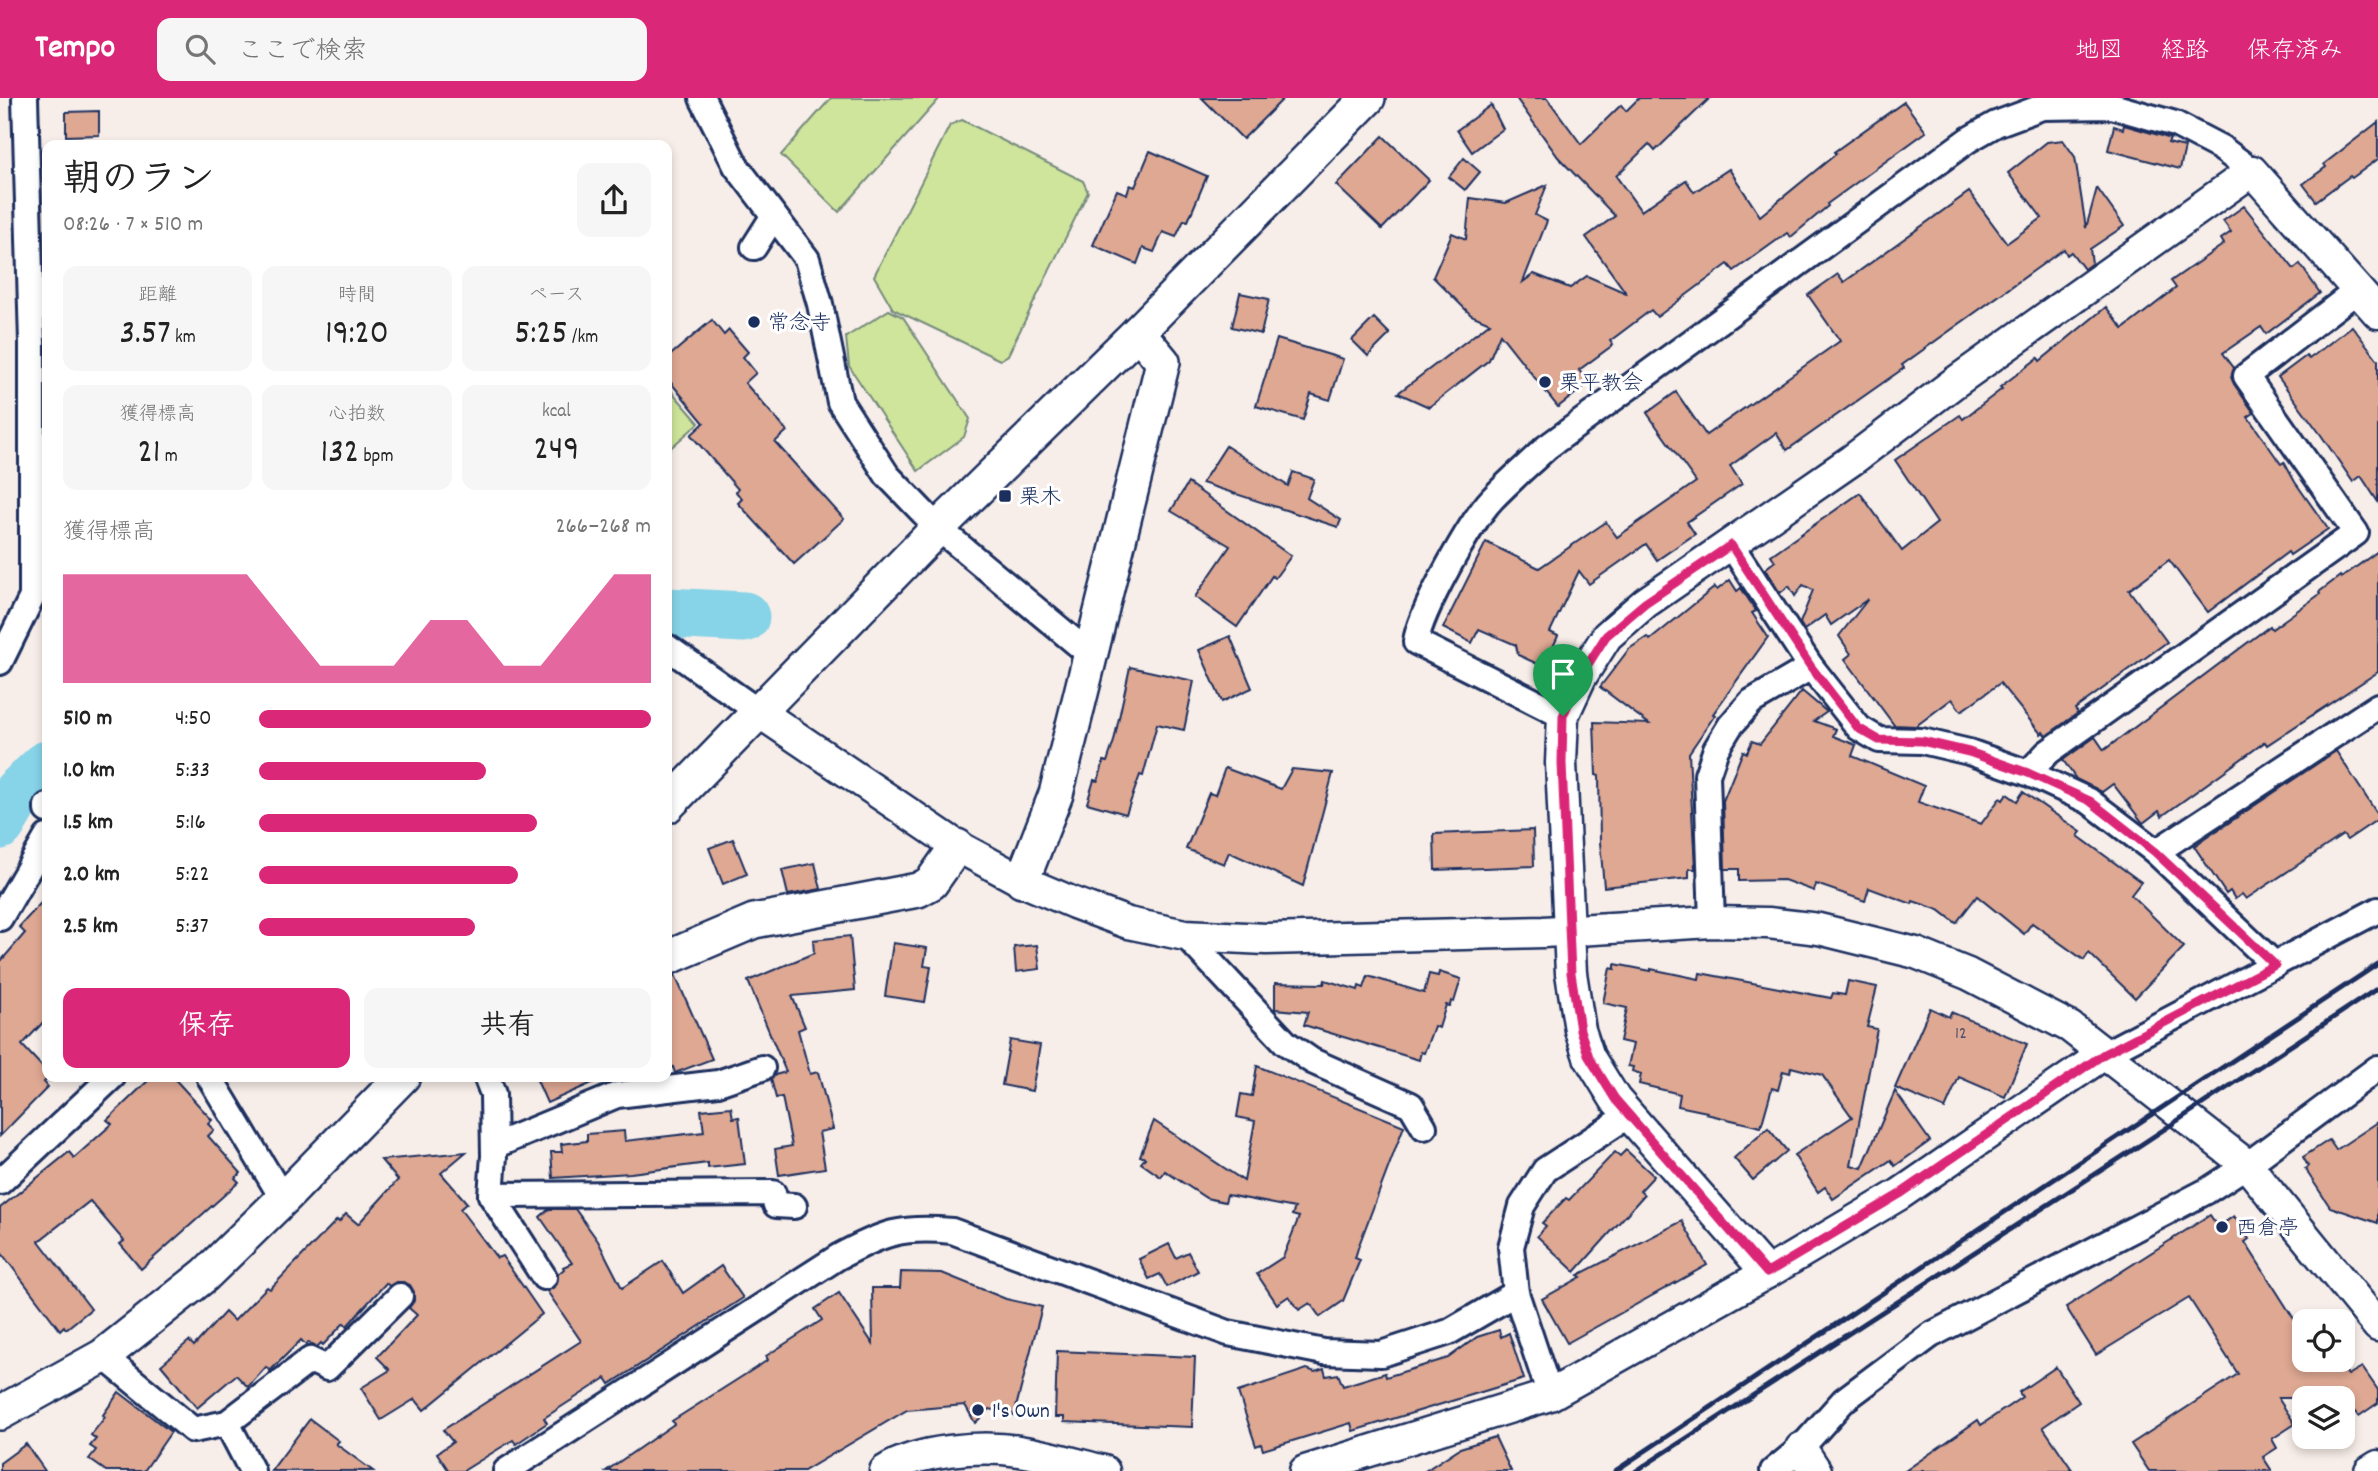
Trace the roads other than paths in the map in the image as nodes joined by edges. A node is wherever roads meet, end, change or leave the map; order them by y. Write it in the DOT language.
graph roads {
  1 [pos="25,98"];
  2 [pos="702,98"];
  3 [pos="1368,98"];
  4 [pos="2252,171"];
  5 [pos="773,217"];
  6 [pos="754,247"];
  7 [pos="2358,289"];
  8 [pos="2378,313"];
  9 [pos="1139,332"];
  10 [pos="937,528"];
  11 [pos="1731,545"];
  12 [pos="672,651"];
  13 [pos="1092,656"];
  14 [pos="0,662"];
  15 [pos="1811,667"];
  16 [pos="2378,706"];
  17 [pos="759,712"];
  18 [pos="1563,716"];
  19 [pos="2028,773"];
  20 [pos="672,801"];
  21 [pos="42,846"];
  22 [pos="957,846"];
  23 [pos="2155,852"];
  24 [pos="1023,881"];
  25 [pos="2378,910"];
  26 [pos="0,918"];
  27 [pos="1712,922"];
  28 [pos="1569,929"];
  29 [pos="1185,935"];
  30 [pos="672,956"];
  31 [pos="2275,965"];
  32 [pos="2104,1054"];
  33 [pos="762,1068"];
  34 [pos="2378,1068"];
  35 [pos="107,1082"];
  36 [pos="213,1082"];
  37 [pos="397,1082"];
  38 [pos="488,1082"];
  39 [pos="1629,1115"];
  40 [pos="1424,1127"];
  41 [pos="494,1146"];
  42 [pos="2247,1165"];
  43 [pos="0,1182"];
  44 [pos="491,1195"];
  45 [pos="283,1199"];
  46 [pos="794,1206"];
  47 [pos="1767,1273"];
  48 [pos="544,1277"];
  49 [pos="1516,1293"];
  50 [pos="400,1296"];
  51 [pos="2378,1326"];
  52 [pos="103,1356"];
  53 [pos="1550,1395"];
  54 [pos="0,1413"];
  55 [pos="227,1423"];
  56 [pos="1808,1459"];
  57 [pos="952,1461"];
  58 [pos="2378,1466"];
  59 [pos="252,1471"];
  60 [pos="506,1471"];
  61 [pos="885,1471"];
  62 [pos="1104,1471"];
  63 [pos="1306,1471"];
  64 [pos="1773,1471"];
  65 [pos="2370,1471"];
  1 -- 14 [label="street"];
  2 -- 5 [label="street"];
  3 -- 9 [label="main road"];
  4 -- 7 [label="street"];
  4 -- 11 [label="street"];
  4 -- 18 [label="street"];
  5 -- 6 [label="street"];
  5 -- 10 [label="street"];
  7 -- 8 [label="street"];
  7 -- 19 [label="street"];
  9 -- 10 [label="main road"];
  9 -- 13 [label="main road"];
  10 -- 13 [label="street"];
  10 -- 17 [label="main road"];
  11 -- 15 [label="street"];
  11 -- 18 [label="street"];
  12 -- 17 [label="street"];
  13 -- 24 [label="main road"];
  15 -- 19 [label="street"];
  15 -- 27 [label="street"];
  16 -- 23 [label="street"];
  17 -- 20 [label="main road"];
  17 -- 22 [label="street"];
  18 -- 28 [label="street"];
  19 -- 23 [label="street"];
  21 -- 26 [label="street"];
  22 -- 24 [label="street"];
  22 -- 30 [label="main road"];
  23 -- 31 [label="street"];
  24 -- 29 [label="street"];
  25 -- 31 [label="street"];
  27 -- 28 [label="street"];
  27 -- 32 [label="street"];
  28 -- 29 [label="street"];
  28 -- 39 [label="street"];
  29 -- 40 [label="street"];
  31 -- 32 [label="street"];
  32 -- 42 [label="street"];
  32 -- 47 [label="street"];
  33 -- 41 [label="street"];
  34 -- 42 [label="street"];
  35 -- 43 [label="street"];
  36 -- 45 [label="street"];
  37 -- 45 [label="main road"];
  38 -- 41 [label="street"];
  39 -- 47 [label="street"];
  39 -- 49 [label="street"];
  41 -- 44 [label="street"];
  42 -- 51 [label="street"];
  42 -- 56 [label="street"];
  44 -- 46 [label="street"];
  44 -- 48 [label="street"];
  45 -- 52 [label="main road"];
  47 -- 53 [label="street"];
  49 -- 53 [label="street"];
  49 -- 60 [label="street"];
  50 -- 55 [label="street"];
  52 -- 54 [label="main road"];
  52 -- 55 [label="street"];
  53 -- 63 [label="street"];
  55 -- 59 [label="street"];
  56 -- 64 [label="street"];
  57 -- 61 [label="street"];
  57 -- 62 [label="street"];
  58 -- 65 [label="street"];
}
